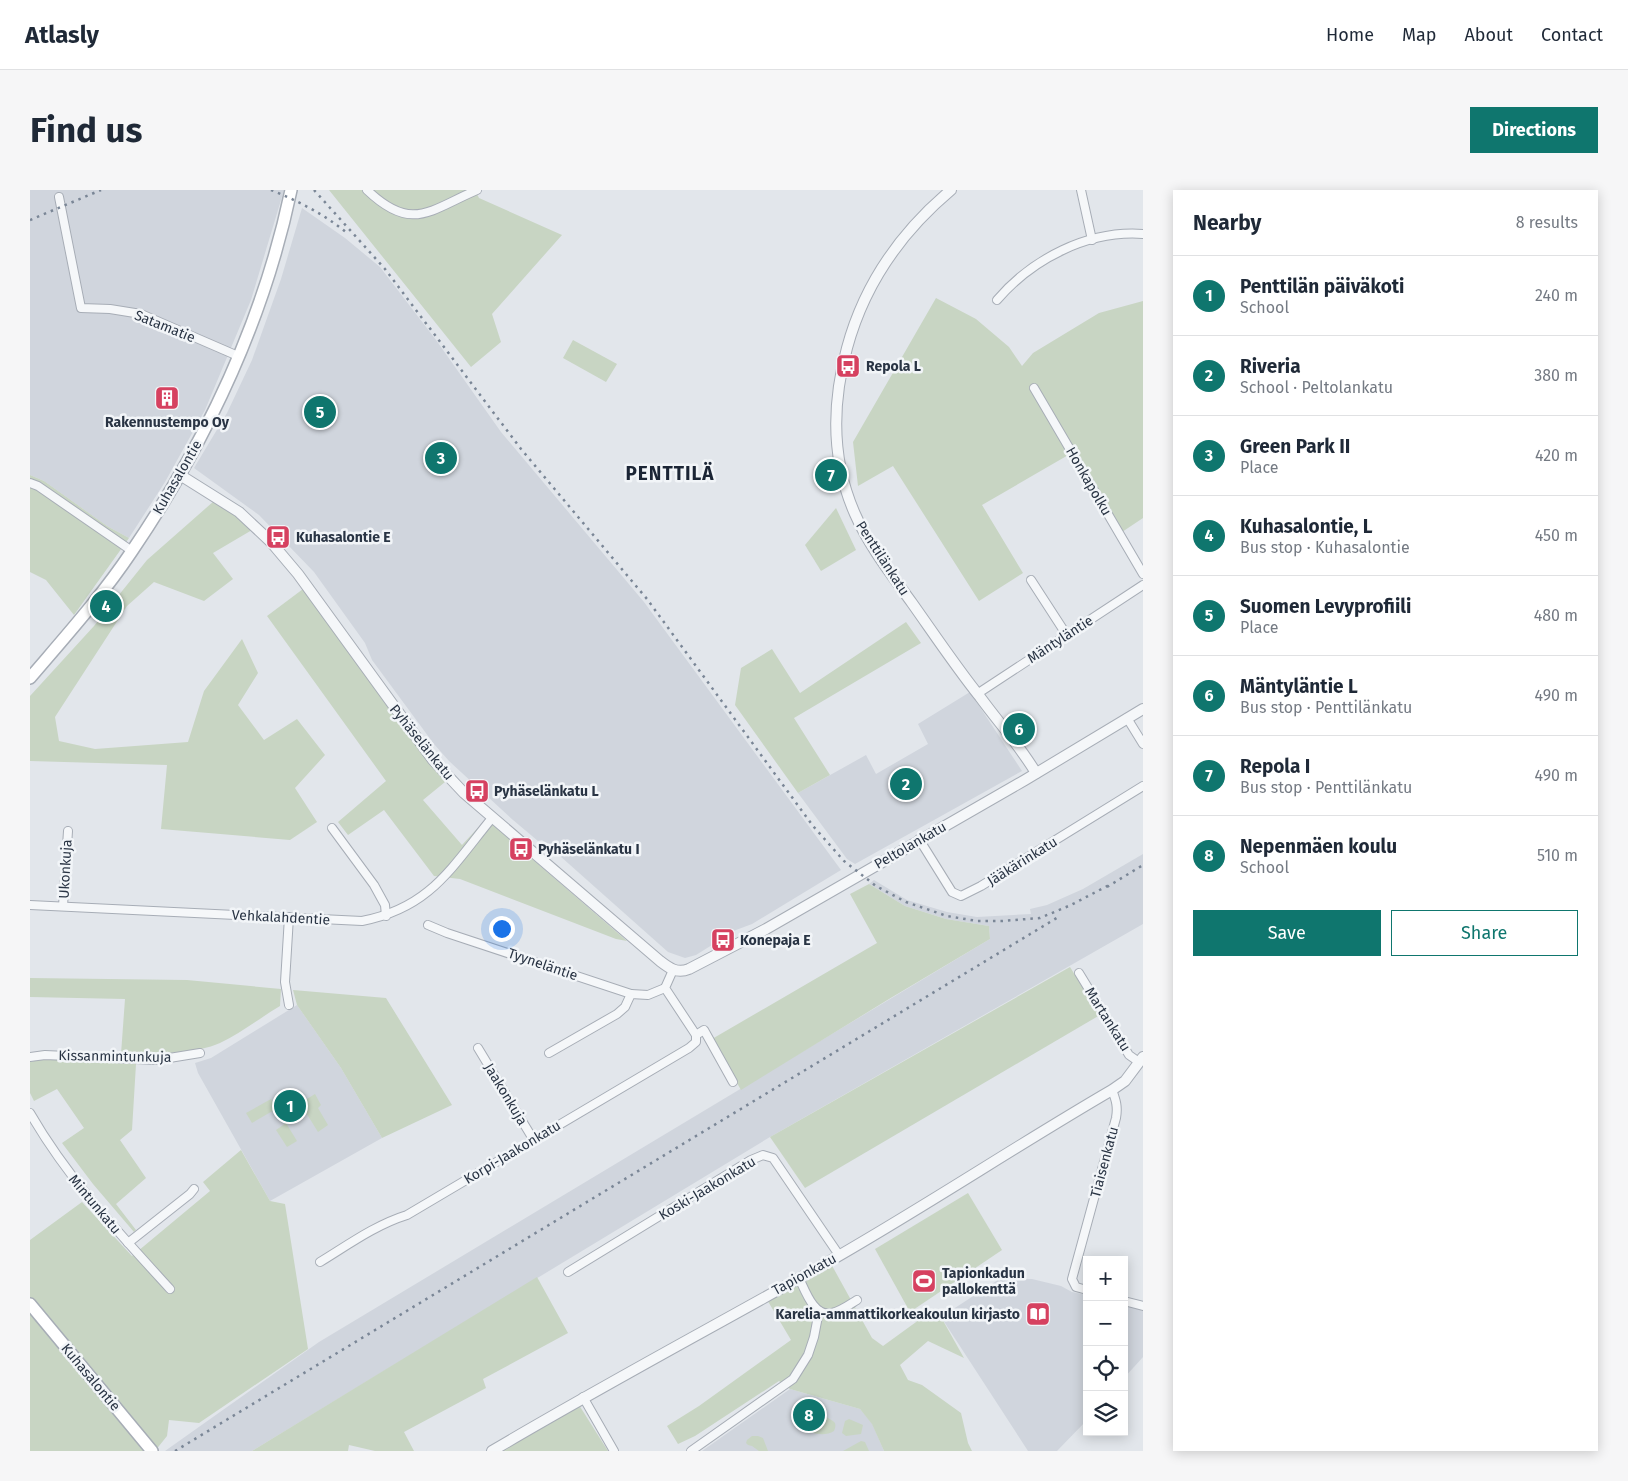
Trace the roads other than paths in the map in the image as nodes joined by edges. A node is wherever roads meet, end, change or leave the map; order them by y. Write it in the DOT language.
graph roads {
  1 [pos="291,190"];
  2 [pos="367,190"];
  3 [pos="477,190"];
  4 [pos="951,190"];
  5 [pos="1081,190"];
  6 [pos="59,198"];
  7 [pos="1143,234"];
  8 [pos="1092,240"];
  9 [pos="997,300"];
  10 [pos="238,356"];
  11 [pos="1034,388"];
  12 [pos="180,475"];
  13 [pos="30,483"];
  14 [pos="132,551"];
  15 [pos="1143,574"];
  16 [pos="1031,580"];
  17 [pos="1142,588"];
  18 [pos="1066,634"];
  19 [pos="30,678"];
  20 [pos="977,694"];
  21 [pos="1143,709"];
  22 [pos="1127,718"];
  23 [pos="1143,744"];
  24 [pos="1036,773"];
  25 [pos="1143,786"];
  26 [pos="492,818"];
  27 [pos="332,828"];
  28 [pos="68,831"];
  29 [pos="919,839"];
  30 [pos="30,904"];
  31 [pos="63,906"];
  32 [pos="386,916"];
  33 [pos="289,917"];
  34 [pos="428,925"];
  35 [pos="673,970"];
  36 [pos="1079,973"];
  37 [pos="665,988"];
  38 [pos="631,994"];
  39 [pos="289,1005"];
  40 [pos="696,1035"];
  41 [pos="478,1048"];
  42 [pos="200,1053"];
  43 [pos="549,1054"];
  44 [pos="30,1057"];
  45 [pos="1141,1059"];
  46 [pos="733,1082"];
  47 [pos="1112,1090"];
  48 [pos="30,1113"];
  49 [pos="533,1139"];
  50 [pos="194,1188"];
  51 [pos="128,1243"];
  52 [pos="839,1255"];
  53 [pos="320,1262"];
  54 [pos="568,1272"];
  55 [pos="799,1278"];
  56 [pos="170,1289"];
  57 [pos="1083,1289"];
  58 [pos="857,1300"];
  59 [pos="1128,1302"];
  60 [pos="30,1304"];
  61 [pos="1143,1306"];
  62 [pos="819,1311"];
  63 [pos="583,1397"];
  64 [pos="152,1451"];
  65 [pos="492,1451"];
  66 [pos="614,1451"];
  67 [pos="691,1451"];
  1 -- 10 [label="main road, Kuhasalontie"];
  2 -- 3 [label="street"];
  4 -- 20 [label="street, Penttilänkatu"];
  5 -- 8 [label="street"];
  6 -- 10 [label="street, Satamatie"];
  7 -- 8 [label="street"];
  8 -- 9 [label="street"];
  10 -- 12 [label="main road, Kuhasalontie"];
  11 -- 15 [label="street, Honkapolku"];
  12 -- 14 [label="main road, Kuhasalontie"];
  12 -- 26 [label="street, Pyhäselänkatu"];
  13 -- 14 [label="street"];
  14 -- 19 [label="main road, Kuhasalontie"];
  16 -- 18 [label="street"];
  17 -- 18 [label="street, Mäntyläntie"];
  18 -- 20 [label="street, Mäntyläntie"];
  20 -- 24 [label="street, Penttilänkatu"];
  21 -- 22 [label="street, Peltolankatu"];
  22 -- 23 [label="street"];
  22 -- 24 [label="street, Peltolankatu"];
  24 -- 29 [label="street, Peltolankatu"];
  25 -- 29 [label="street, Jääkärinkatu"];
  26 -- 32 [label="street, Vehkalahdentie"];
  26 -- 35 [label="street, Pyhäselänkatu"];
  27 -- 32 [label="street"];
  28 -- 31 [label="street, Ukonkuja"];
  29 -- 35 [label="street, Peltolankatu"];
  30 -- 31 [label="street, Vehkalahdentie"];
  31 -- 33 [label="street, Vehkalahdentie"];
  32 -- 33 [label="street, Vehkalahdentie"];
  33 -- 39 [label="street"];
  34 -- 38 [label="street, Tyyneläntie"];
  35 -- 37 [label="street"];
  36 -- 45 [label="street, Martankatu"];
  37 -- 38 [label="street"];
  37 -- 40 [label="street"];
  38 -- 43 [label="street"];
  40 -- 46 [label="street"];
  40 -- 49 [label="street, Korpi-Jaakonkatu"];
  41 -- 49 [label="street, Jaakonkuja"];
  42 -- 44 [label="street, Kissanmintunkuja"];
  45 -- 47 [label="street"];
  47 -- 52 [label="street, Tapionkatu"];
  47 -- 57 [label="street, Tiaisenkatu"];
  48 -- 51 [label="street, Mintunkatu"];
  49 -- 53 [label="street, Korpi-Jaakonkatu"];
  50 -- 51 [label="street"];
  51 -- 56 [label="street, Mintunkatu"];
  52 -- 54 [label="street, Koski-Jaakonkatu"];
  52 -- 55 [label="street, Tapionkatu"];
  55 -- 62 [label="street"];
  55 -- 63 [label="street, Tapionkatu"];
  58 -- 62 [label="street"];
  59 -- 61 [label="street"];
  60 -- 64 [label="main road, Kuhasalontie"];
  62 -- 67 [label="street"];
  63 -- 65 [label="street, Tapionkatu"];
  63 -- 66 [label="street"];
}
